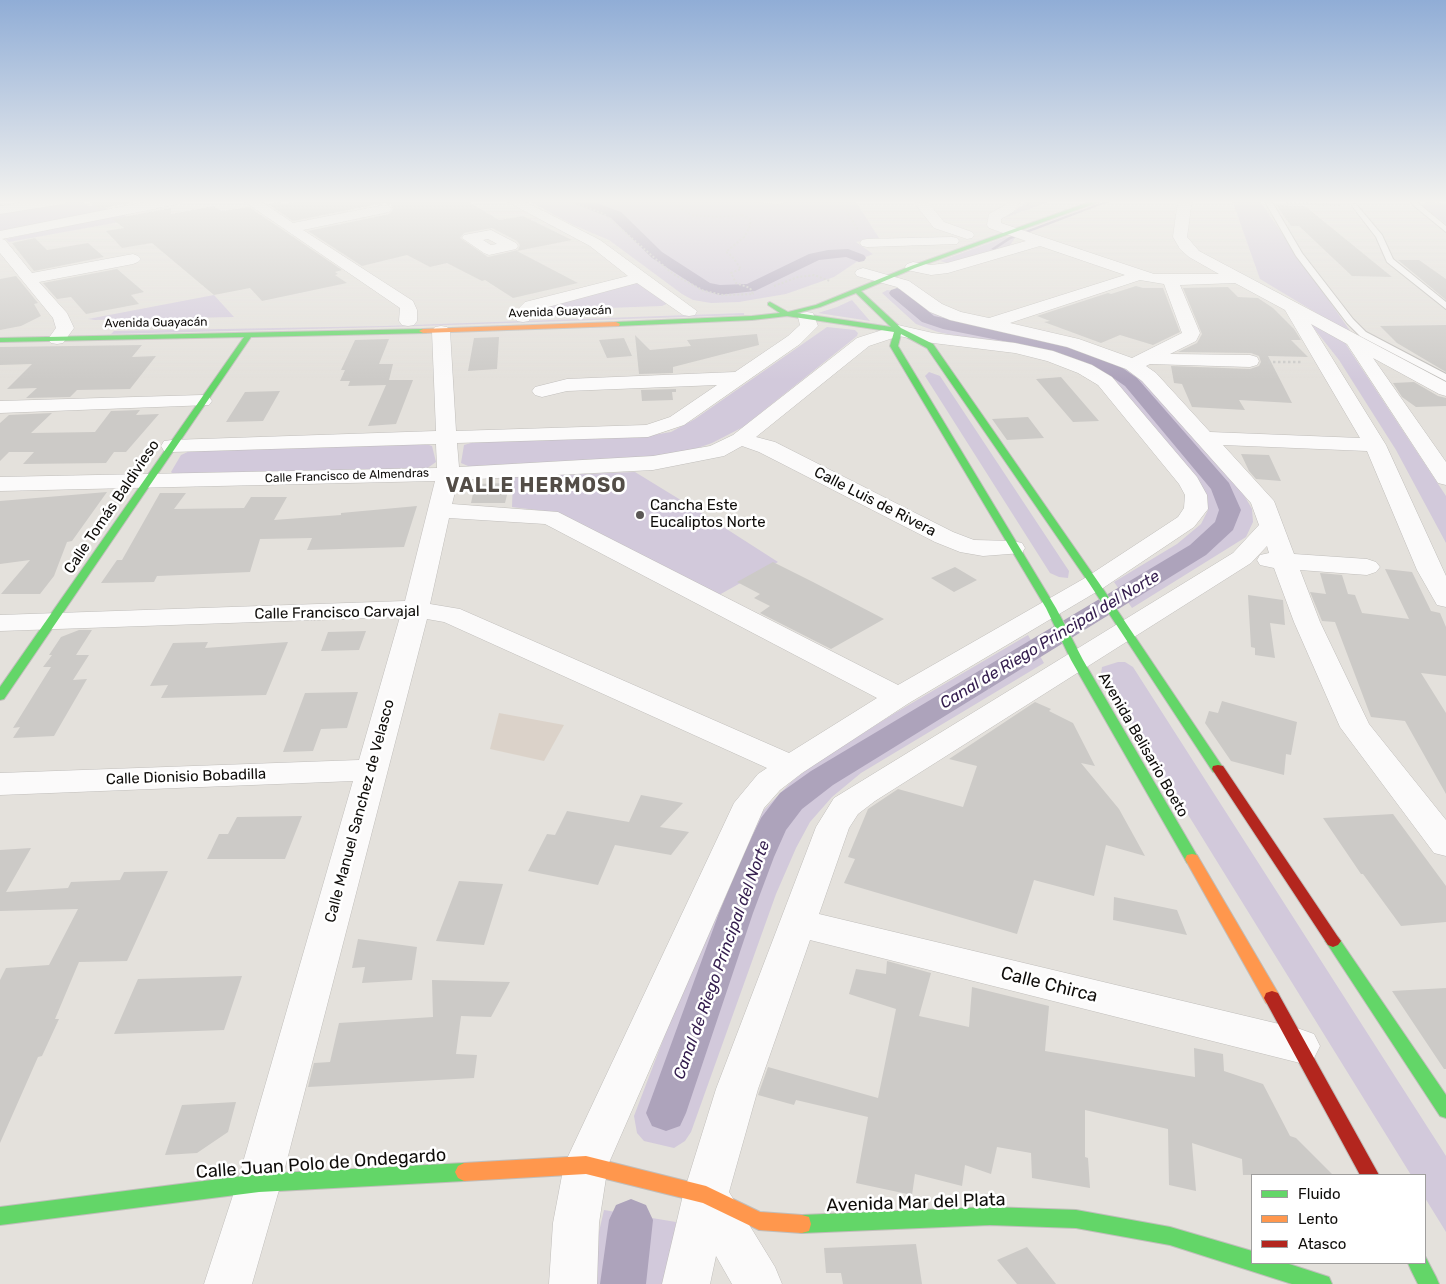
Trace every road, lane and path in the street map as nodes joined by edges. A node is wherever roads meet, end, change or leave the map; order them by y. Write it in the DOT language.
graph roads {
  1 [pos="13,260"];
  2 [pos="128,260"];
  3 [pos="339,260"];
  4 [pos="617,260"];
  5 [pos="657,260"];
  6 [pos="735,260"];
  7 [pos="874,260"];
  8 [pos="914,260"];
  9 [pos="917,260"];
  10 [pos="976,260"];
  11 [pos="1097,260"];
  12 [pos="1205,260"];
  13 [pos="1304,260"];
  14 [pos="1390,260"];
  15 [pos="910,262"];
  16 [pos="878,269"];
  17 [pos="1141,275"];
  18 [pos="640,278"];
  19 [pos="1239,278"];
  20 [pos="28,279"];
  21 [pos="1170,280"];
  22 [pos="837,283"];
  23 [pos="771,288"];
  24 [pos="857,290"];
  25 [pos="762,291"];
  26 [pos="753,294"];
  27 [pos="792,300"];
  28 [pos="770,304"];
  29 [pos="1446,306"];
  30 [pos="1293,308"];
  31 [pos="689,311"];
  32 [pos="787,314"];
  33 [pos="523,317"];
  34 [pos="807,317"];
  35 [pos="408,321"];
  36 [pos="988,325"];
  37 [pos="0,329"];
  38 [pos="898,330"];
  39 [pos="441,331"];
  40 [pos="61,333"];
  41 [pos="248,336"];
  42 [pos="0,340"];
  43 [pos="1352,340"];
  44 [pos="1250,361"];
  45 [pos="1139,362"];
  46 [pos="1326,363"];
  47 [pos="739,378"];
  48 [pos="1446,378"];
  49 [pos="1446,390"];
  50 [pos="542,392"];
  51 [pos="202,401"];
  52 [pos="0,407"];
  53 [pos="446,438"];
  54 [pos="1206,438"];
  55 [pos="740,440"];
  56 [pos="1375,445"];
  57 [pos="172,446"];
  58 [pos="448,474"];
  59 [pos="1446,478"];
  60 [pos="147,482"];
  61 [pos="0,484"];
  62 [pos="440,510"];
  63 [pos="1271,527"];
  64 [pos="1013,548"];
  65 [pos="1242,558"];
  66 [pos="1284,562"];
  67 [pos="1367,567"];
  68 [pos="1098,588"];
  69 [pos="1446,599"];
  70 [pos="416,609"];
  71 [pos="1054,614"];
  72 [pos="52,621"];
  73 [pos="0,623"];
  74 [pos="1122,624"];
  75 [pos="1074,655"];
  76 [pos="970,677"];
  77 [pos="990,689"];
  78 [pos="0,696"];
  79 [pos="899,697"];
  80 [pos="791,766"];
  81 [pos="372,770"];
  82 [pos="0,784"];
  83 [pos="1446,844"];
  84 [pos="798,923"];
  85 [pos="1300,1046"];
  86 [pos="1446,1110"];
  87 [pos="586,1164"];
  88 [pos="1369,1174"];
  89 [pos="258,1183"];
  90 [pos="706,1195"];
  91 [pos="0,1216"];
  92 [pos="1251,1261"];
  93 [pos="1260,1264"];
  94 [pos="1419,1264"];
  95 [pos="228,1284"];
  96 [pos="573,1284"];
  97 [pos="686,1284"];
  98 [pos="758,1284"];
  99 [pos="1322,1284"];
  100 [pos="1429,1284"];
  1 -- 20 [label="street"];
  2 -- 20 [label="street"];
  3 -- 35 [label="street"];
  4 -- 18 [label="street"];
  5 -- 26 [label="path"];
  6 -- 26 [label="path"];
  7 -- 16 [label="street"];
  8 -- 15 [label="street, Avenida Guayacán"];
  9 -- 15 [label="street, Avenida Guayacán"];
  10 -- 15 [label="street"];
  11 -- 17 [label="street"];
  12 -- 19 [label="street"];
  13 -- 48 [label="lane"];
  14 -- 29 [label="lane"];
  15 -- 16 [label="street, Avenida Guayacán"];
  16 -- 22 [label="street, Avenida Guayacán"];
  16 -- 24 [label="street, Avenida Guayacán"];
  16 -- 36 [label="street"];
  17 -- 21 [label="street"];
  17 -- 36 [label="street"];
  18 -- 31 [label="street"];
  18 -- 33 [label="street"];
  19 -- 21 [label="street"];
  19 -- 30 [label="street"];
  20 -- 40 [label="street"];
  21 -- 45 [label="street"];
  22 -- 23 [label="path"];
  24 -- 32 [label="street, Avenida Guayacán"];
  24 -- 38 [label="street"];
  25 -- 26 [label="path"];
  27 -- 28 [label="street, Avenida Guayacán"];
  28 -- 31 [label="street, Avenida Guayacán"];
  28 -- 32 [label="street"];
  30 -- 43 [label="street"];
  30 -- 46 [label="street"];
  31 -- 33 [label="street, Avenida Guayacán"];
  32 -- 34 [label="street"];
  32 -- 39 [label="street, Avenida Guayacán"];
  33 -- 35 [label="street, Avenida Guayacán"];
  34 -- 38 [label="street"];
  34 -- 47 [label="street"];
  35 -- 40 [label="street, Avenida Guayacán"];
  36 -- 45 [label="street"];
  37 -- 40 [label="street, Avenida Guayacán"];
  38 -- 55 [label="street, Calle Francisco de Almendras"];
  38 -- 64 [label="street, Avenida Belisario Boeto"];
  38 -- 68 [label="street"];
  38 -- 68 [label="street"];
  39 -- 41 [label="street, Avenida Guayacán"];
  39 -- 53 [label="street, Calle Manuel Sanchez de Velasco"];
  40 -- 41 [label="street, Avenida Guayacán"];
  40 -- 42 [label="street, Avenida Guayacán"];
  41 -- 51 [label="street, Calle Tomás Baldivieso"];
  43 -- 49 [label="street"];
  43 -- 59 [label="street"];
  44 -- 45 [label="street"];
  44 -- 46 [label="path"];
  45 -- 54 [label="street"];
  46 -- 56 [label="street"];
  47 -- 50 [label="street"];
  47 -- 53 [label="street"];
  51 -- 52 [label="street"];
  51 -- 57 [label="street, Calle Tomás Baldivieso"];
  53 -- 57 [label="street"];
  53 -- 58 [label="street, Calle Manuel Sanchez de Velasco"];
  54 -- 56 [label="street"];
  54 -- 63 [label="street"];
  55 -- 58 [label="street, Calle Francisco de Almendras"];
  55 -- 64 [label="street, Calle Luis de Rivera"];
  56 -- 69 [label="street"];
  57 -- 60 [label="street, Calle Tomás Baldivieso"];
  58 -- 60 [label="street, Calle Francisco de Almendras"];
  58 -- 62 [label="street, Calle Manuel Sanchez de Velasco"];
  60 -- 61 [label="street, Calle Francisco de Almendras"];
  60 -- 72 [label="street, Calle Tomás Baldivieso"];
  62 -- 70 [label="street, Calle Manuel Sanchez de Velasco"];
  62 -- 79 [label="street"];
  63 -- 65 [label="street"];
  63 -- 66 [label="street"];
  64 -- 71 [label="street, Avenida Belisario Boeto"];
  65 -- 66 [label="street"];
  65 -- 74 [label="street"];
  66 -- 67 [label="street"];
  66 -- 83 [label="street"];
  68 -- 71 [label="street"];
  68 -- 74 [label="street"];
  70 -- 72 [label="street, Calle Francisco Carvajal"];
  70 -- 80 [label="street, Calle Francisco Carvajal"];
  70 -- 81 [label="street, Calle Manuel Sanchez de Velasco"];
  71 -- 75 [label="street, Avenida Belisario Boeto"];
  71 -- 79 [label="street"];
  72 -- 73 [label="street, Calle Francisco Carvajal"];
  72 -- 78 [label="street, Calle Tomás Baldivieso"];
  74 -- 75 [label="street"];
  74 -- 86 [label="street"];
  75 -- 84 [label="street"];
  75 -- 85 [label="street, Avenida Belisario Boeto"];
  76 -- 77 [label="path"];
  79 -- 80 [label="street"];
  80 -- 87 [label="street"];
  81 -- 82 [label="street, Calle Dionisio Bobadilla"];
  81 -- 89 [label="street, Calle Manuel Sanchez de Velasco"];
  84 -- 85 [label="street, Calle Chirca"];
  84 -- 90 [label="street"];
  85 -- 88 [label="street, Avenida Belisario Boeto"];
  87 -- 89 [label="street, Calle Juan Polo de Ondegardo"];
  87 -- 90 [label="street, Avenida Mar del Plata"];
  87 -- 96 [label="street"];
  89 -- 91 [label="street, Calle Juan Polo de Ondegardo"];
  89 -- 95 [label="street, Calle Manuel Sanchez de Velasco"];
  90 -- 92 [label="street, Avenida Mar del Plata"];
  90 -- 97 [label="street"];
  90 -- 98 [label="street"];
  93 -- 99 [label="street"];
  94 -- 100 [label="street"];
}
